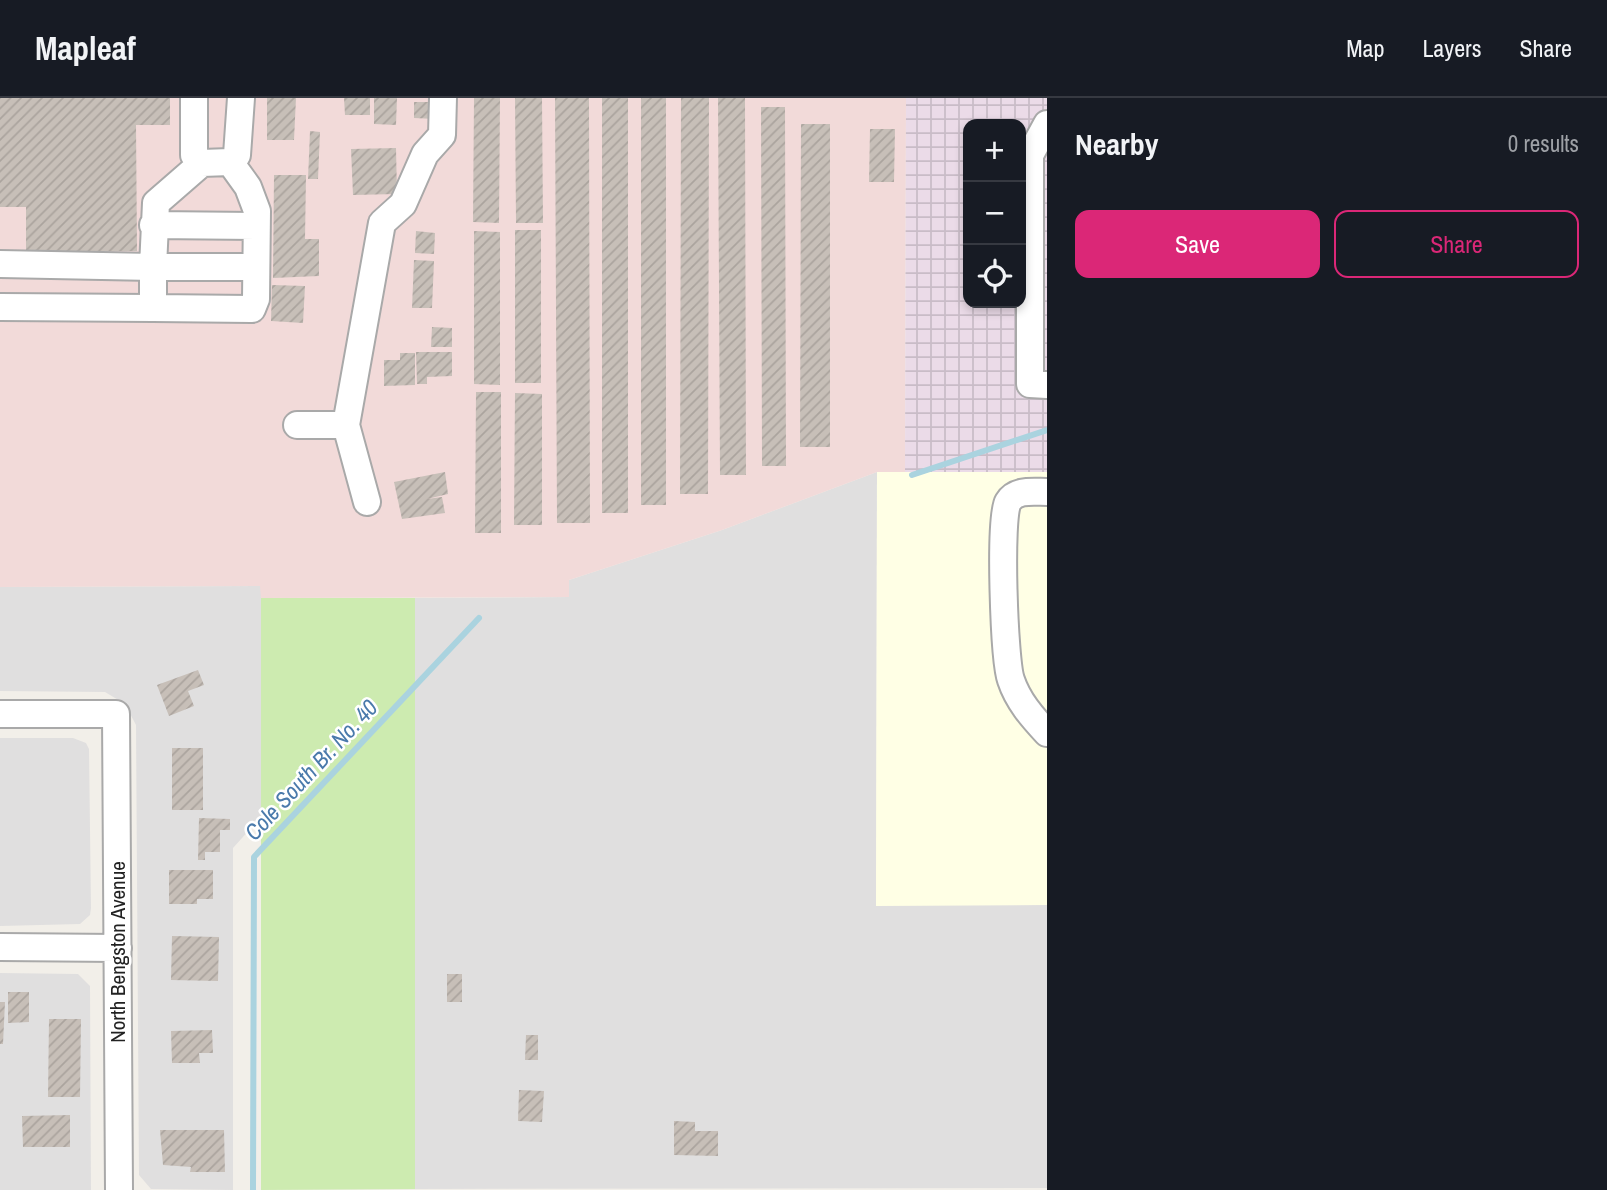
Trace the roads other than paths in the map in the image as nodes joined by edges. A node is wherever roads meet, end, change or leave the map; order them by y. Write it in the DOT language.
graph roads {
  1 [pos="194,98"];
  2 [pos="242,98"];
  3 [pos="443,98"];
  4 [pos="1047,124"];
  5 [pos="230,162"];
  6 [pos="202,163"];
  7 [pos="153,225"];
  8 [pos="256,226"];
  9 [pos="0,264"];
  10 [pos="153,267"];
  11 [pos="256,267"];
  12 [pos="1038,302"];
  13 [pos="0,307"];
  14 [pos="153,308"];
  15 [pos="1047,385"];
  16 [pos="297,425"];
  17 [pos="346,425"];
  18 [pos="1047,492"];
  19 [pos="367,502"];
  20 [pos="0,714"];
  21 [pos="1047,733"];
  22 [pos="0,947"];
  23 [pos="118,948"];
  24 [pos="119,1190"];
  1 -- 6 [label="street"];
  2 -- 5 [label="street"];
  3 -- 17 [label="street"];
  4 -- 12 [label="street"];
  5 -- 6 [label="street"];
  5 -- 8 [label="street"];
  6 -- 7 [label="street"];
  7 -- 8 [label="street"];
  7 -- 10 [label="street"];
  8 -- 11 [label="street"];
  9 -- 10 [label="street"];
  10 -- 11 [label="street"];
  10 -- 14 [label="street"];
  11 -- 14 [label="street"];
  12 -- 15 [label="street"];
  13 -- 14 [label="street"];
  16 -- 17 [label="street"];
  17 -- 19 [label="street"];
  18 -- 21 [label="street"];
  20 -- 23 [label="street, North Bengston Avenue"];
  22 -- 23 [label="street"];
  23 -- 24 [label="street, North Bengston Avenue"];
}
